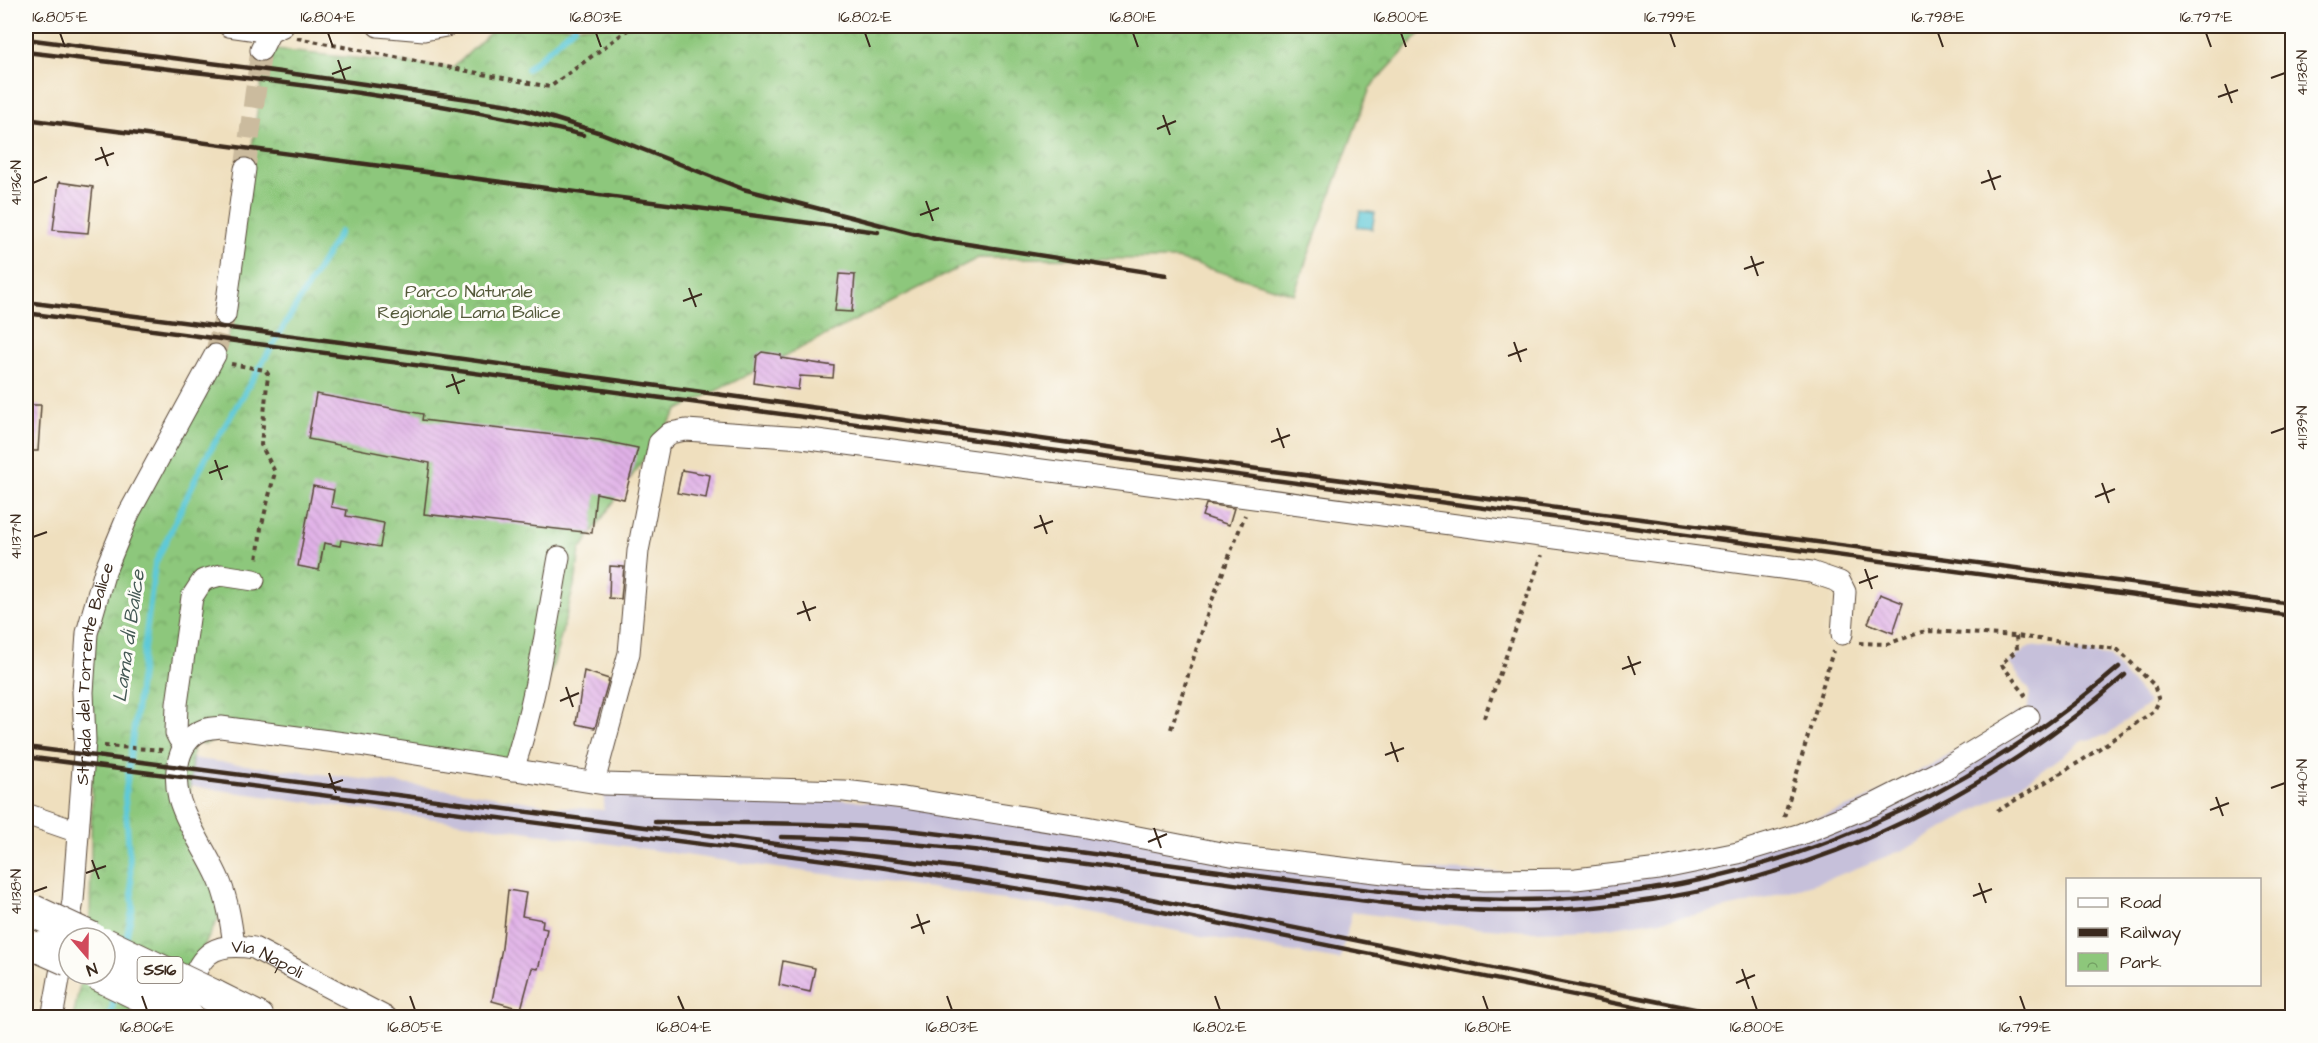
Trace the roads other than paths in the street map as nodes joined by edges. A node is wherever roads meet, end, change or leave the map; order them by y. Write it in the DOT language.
graph roads {
  1 [pos="230,26"];
  2 [pos="378,26"];
  3 [pos="446,26"];
  4 [pos="271,36"];
  5 [pos="245,169"];
  6 [pos="225,315"];
  7 [pos="214,358"];
  8 [pos="559,557"];
  9 [pos="254,580"];
  10 [pos="1842,634"];
  11 [pos="2029,717"];
  12 [pos="184,747"];
  13 [pos="513,770"];
  14 [pos="599,783"];
  15 [pos="26,814"];
  16 [pos="78,832"];
  17 [pos="26,908"];
  18 [pos="65,926"];
  19 [pos="234,945"];
  20 [pos="117,950"];
  21 [pos="117,983"];
  22 [pos="52,1017"];
  23 [pos="183,1017"];
  24 [pos="188,1017"];
  25 [pos="258,1017"];
  26 [pos="387,1017"];
  1 -- 4 [label="street"];
  2 -- 3 [label="street"];
  5 -- 6 [label="street"];
  7 -- 16 [label="street, Strada del Torrente Balice"];
  8 -- 13 [label="street"];
  9 -- 12 [label="street"];
  10 -- 14 [label="street"];
  11 -- 14 [label="street"];
  12 -- 13 [label="street"];
  12 -- 19 [label="street"];
  13 -- 14 [label="street"];
  15 -- 16 [label="street"];
  16 -- 22 [label="street, Strada del Torrente Balice"];
  17 -- 18 [label="highway, bridge"];
  19 -- 23 [label="street, Via Napoli"];
  19 -- 26 [label="street, Via Napoli"];
  20 -- 25 [label="highway, SS16, bridge"];
  21 -- 24 [label="highway, SS16, bridge"];
}
